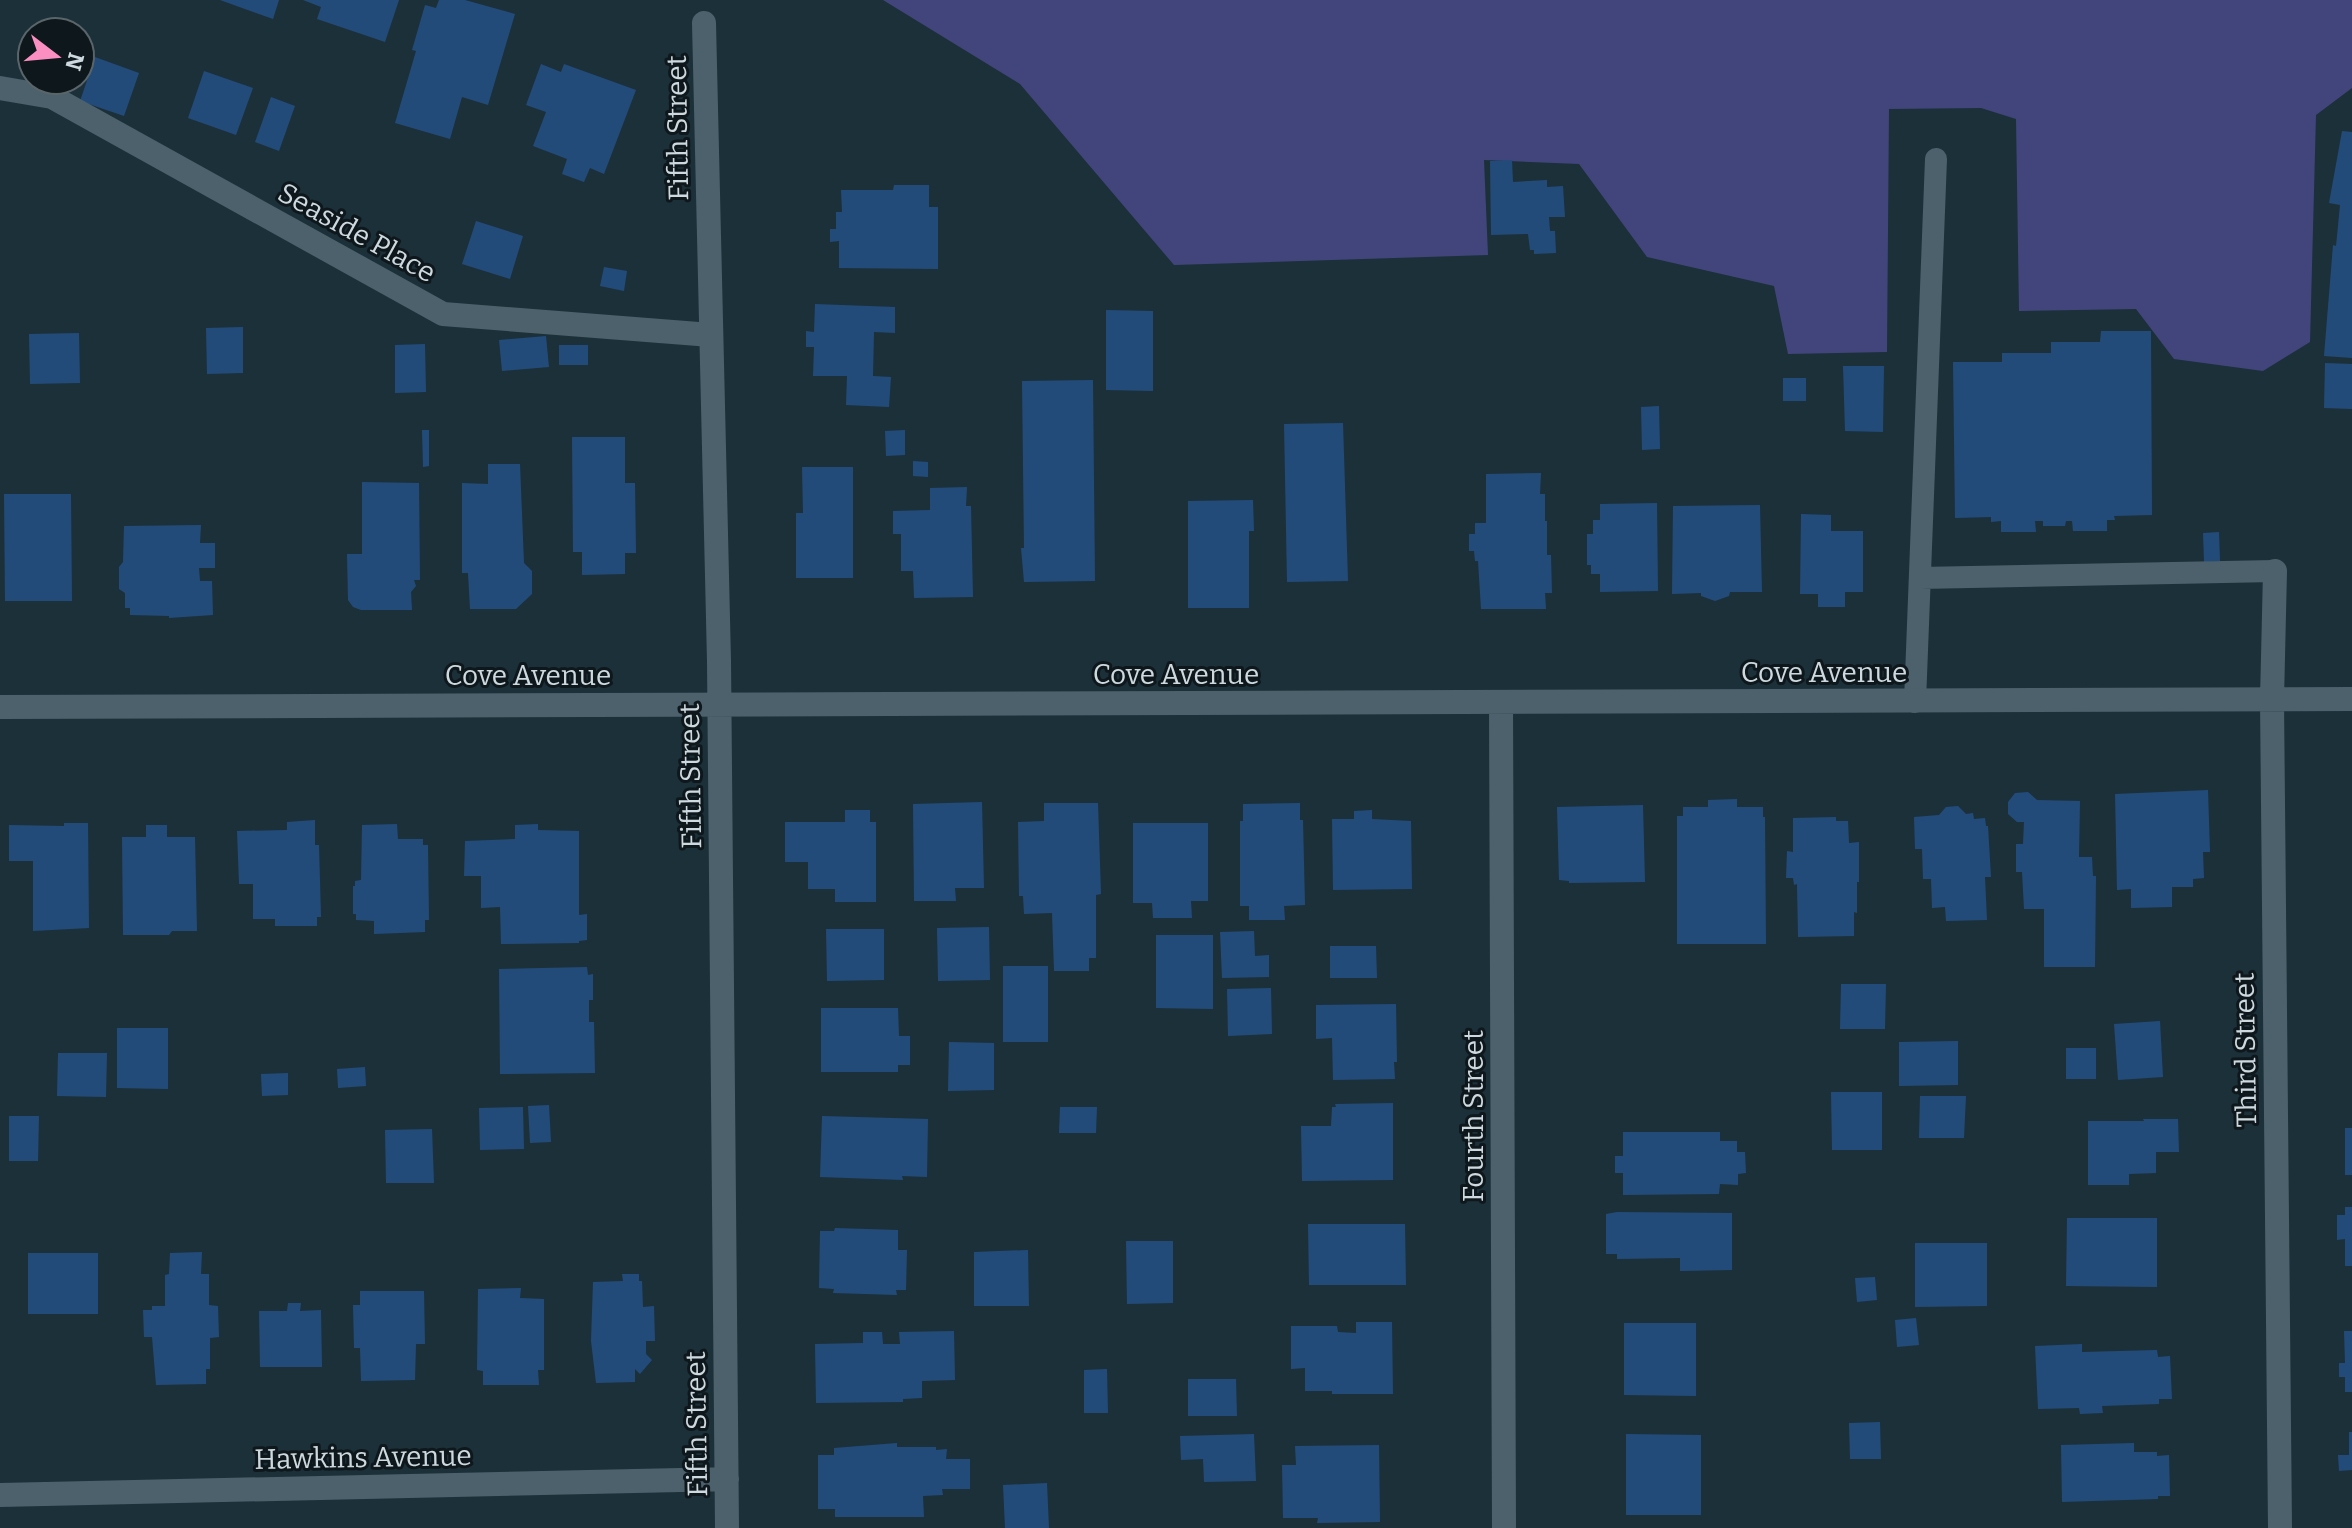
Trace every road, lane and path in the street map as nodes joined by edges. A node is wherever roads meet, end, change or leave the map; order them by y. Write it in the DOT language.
graph roads {
  1 [pos="704,23"];
  2 [pos="0,88"];
  3 [pos="1936,159"];
  4 [pos="711,335"];
  5 [pos="2275,571"];
  6 [pos="1920,578"];
  7 [pos="2352,699"];
  8 [pos="2272,700"];
  9 [pos="1915,702"];
  10 [pos="719,704"];
  11 [pos="1501,704"];
  12 [pos="0,707"];
  13 [pos="727,1479"];
  14 [pos="0,1495"];
  15 [pos="727,1528"];
  16 [pos="1504,1528"];
  17 [pos="2280,1528"];
  1 -- 4 [label="street, Fifth Street"];
  2 -- 4 [label="street, Seaside Place"];
  3 -- 6 [label="lane"];
  4 -- 10 [label="street, Fifth Street"];
  5 -- 6 [label="lane"];
  5 -- 8 [label="street, Third Street"];
  6 -- 9 [label="lane"];
  7 -- 8 [label="street, Cove Avenue"];
  8 -- 9 [label="street, Cove Avenue"];
  8 -- 17 [label="street, Third Street"];
  9 -- 11 [label="street, Cove Avenue"];
  10 -- 11 [label="street, Cove Avenue"];
  10 -- 12 [label="street, Cove Avenue"];
  10 -- 13 [label="street, Fifth Street"];
  11 -- 16 [label="street, Fourth Street"];
  13 -- 14 [label="street, Hawkins Avenue"];
  13 -- 15 [label="street, Fifth Street"];
}
